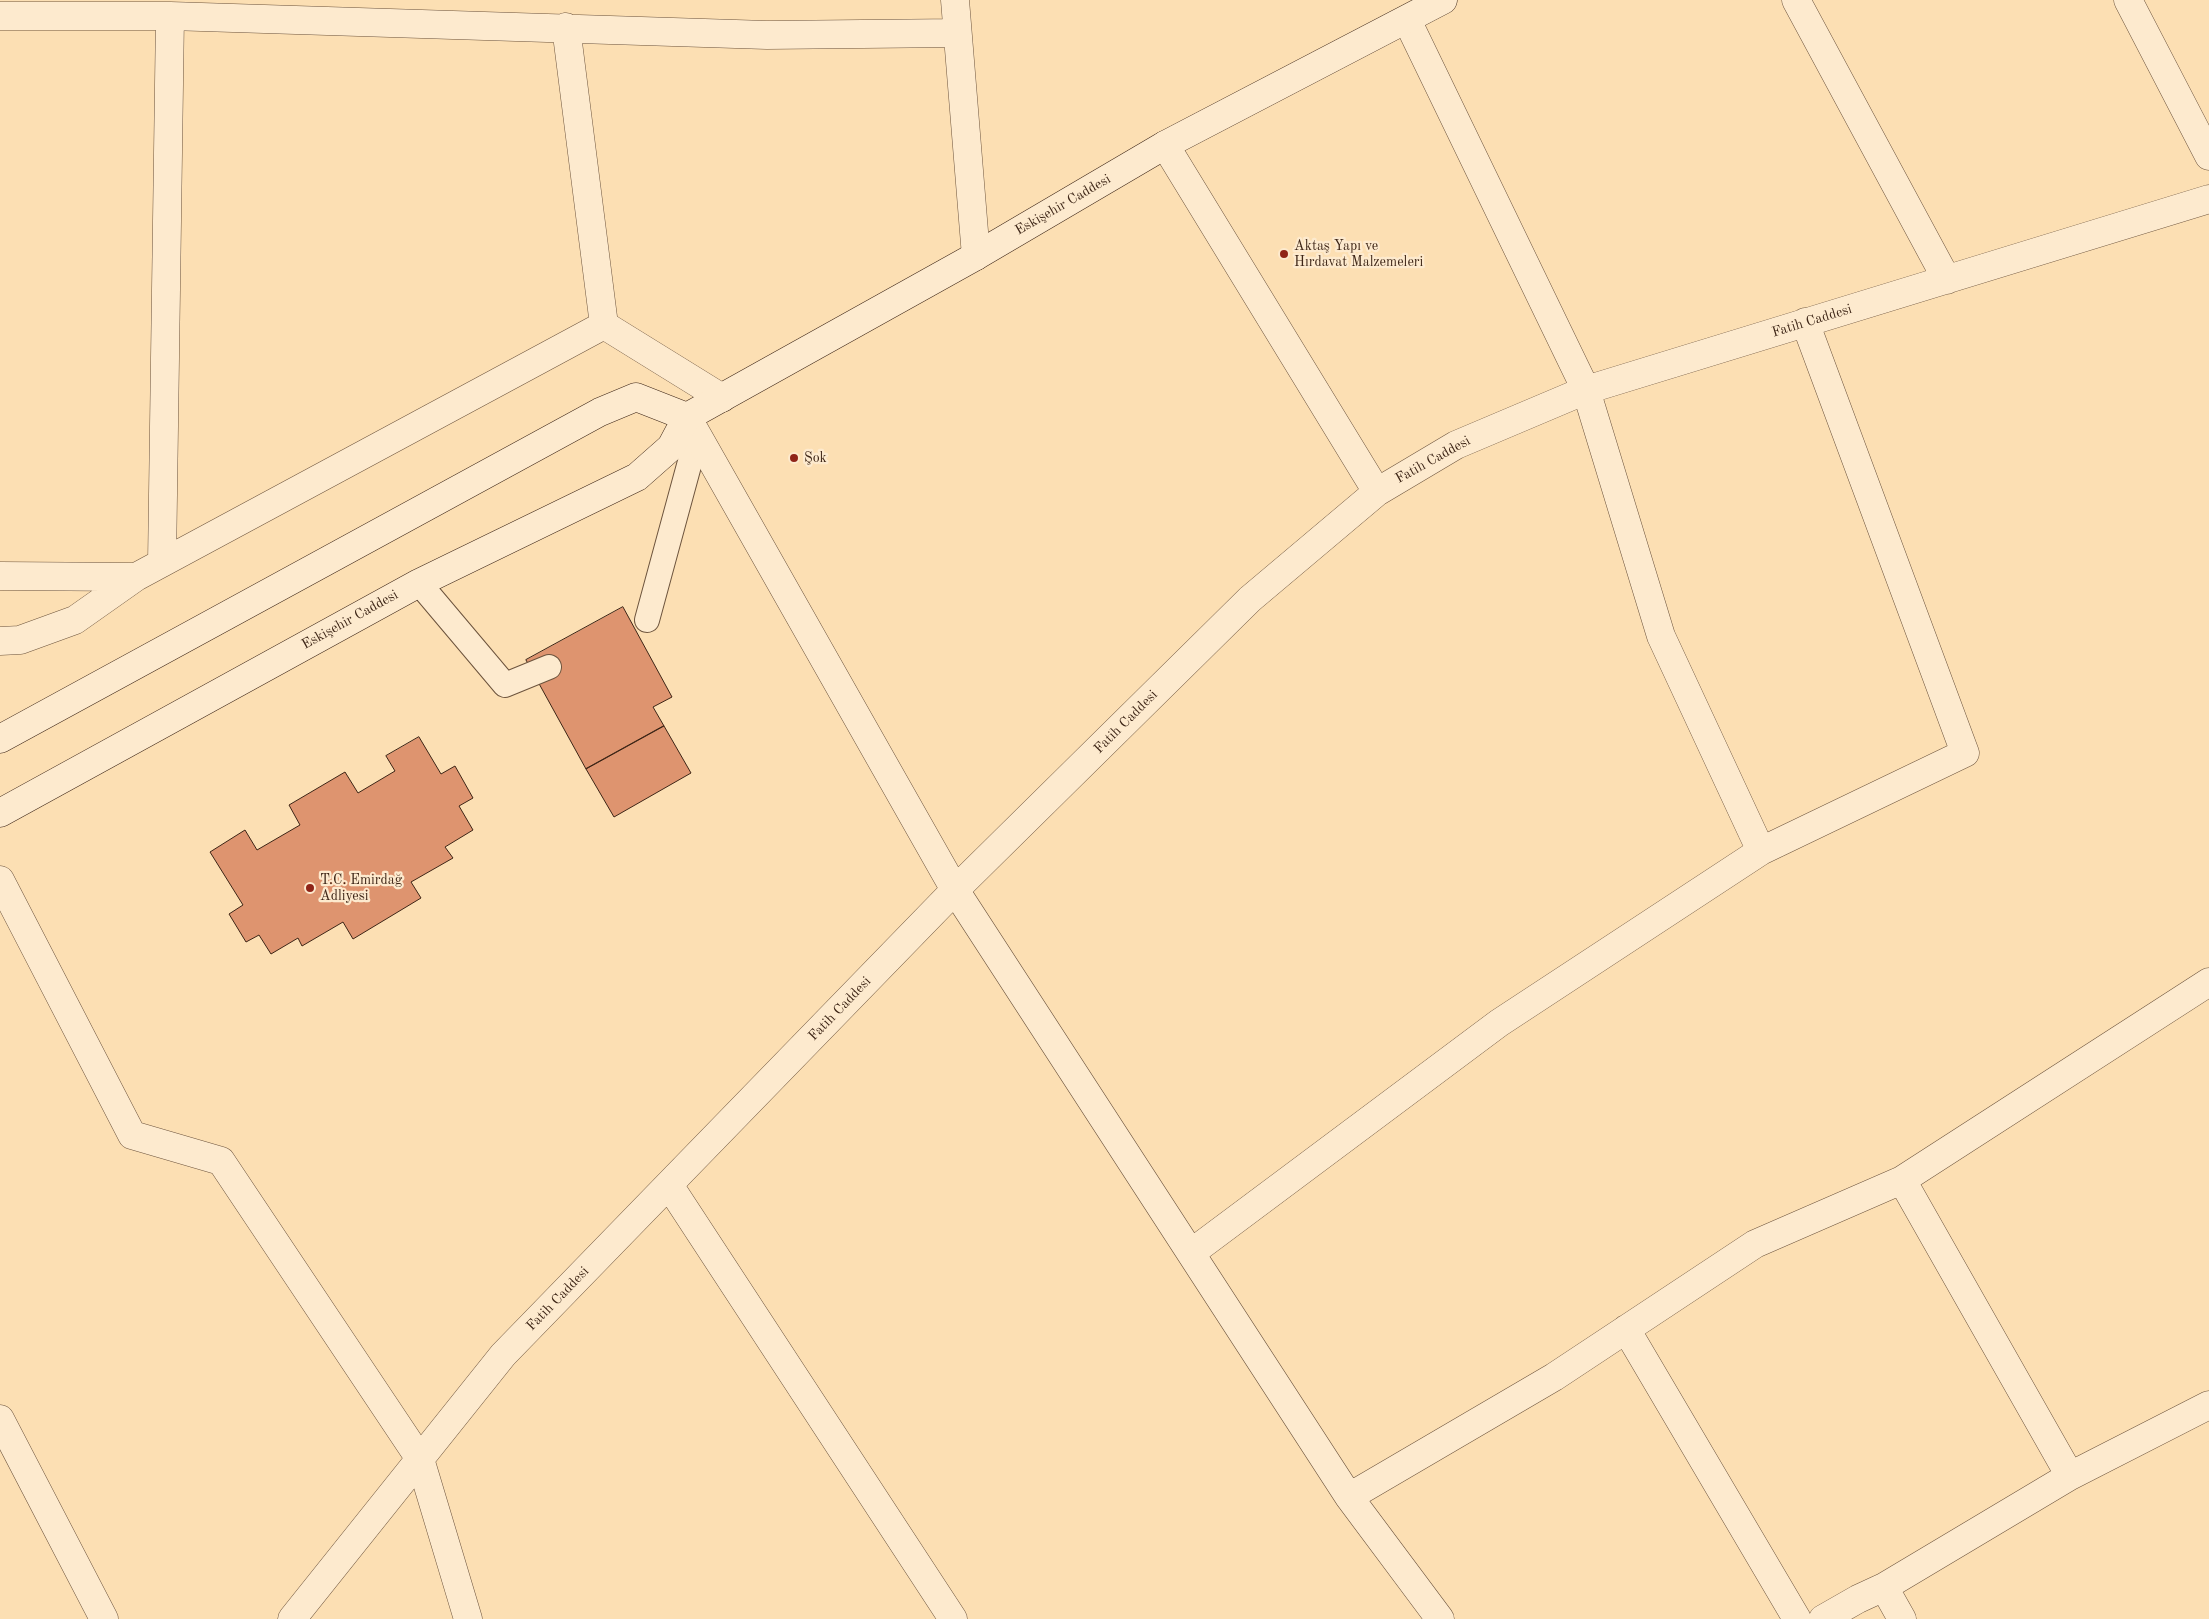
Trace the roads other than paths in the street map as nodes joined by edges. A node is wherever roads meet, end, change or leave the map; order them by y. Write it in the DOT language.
graph roads {
  1 [pos="955,0"];
  2 [pos="1443,0"];
  3 [pos="1796,0"];
  4 [pos="2128,0"];
  5 [pos="0,16"];
  6 [pos="170,16"];
  7 [pos="1407,20"];
  8 [pos="566,27"];
  9 [pos="957,33"];
  10 [pos="1164,145"];
  11 [pos="2209,156"];
  12 [pos="2209,199"];
  13 [pos="976,256"];
  14 [pos="1947,280"];
  15 [pos="1805,322"];
  16 [pos="604,325"];
  17 [pos="1586,390"];
  18 [pos="722,398"];
  19 [pos="687,417"];
  20 [pos="1376,492"];
  21 [pos="162,563"];
  22 [pos="0,576"];
  23 [pos="136,577"];
  24 [pos="419,582"];
  25 [pos="647,620"];
  26 [pos="0,641"];
  27 [pos="549,667"];
  28 [pos="0,739"];
  29 [pos="0,813"];
  30 [pos="1760,851"];
  31 [pos="0,880"];
  32 [pos="955,890"];
  33 [pos="2209,982"];
  34 [pos="1902,1180"];
  35 [pos="669,1185"];
  36 [pos="1191,1254"];
  37 [pos="1626,1329"];
  38 [pos="2209,1405"];
  39 [pos="0,1419"];
  40 [pos="420,1459"];
  41 [pos="2070,1476"];
  42 [pos="1350,1497"];
  43 [pos="1884,1587"];
  44 [pos="104,1619"];
  45 [pos="292,1619"];
  46 [pos="468,1619"];
  47 [pos="954,1619"];
  48 [pos="1440,1619"];
  49 [pos="1797,1619"];
  50 [pos="1823,1619"];
  51 [pos="1902,1619"];
  1 -- 9 [label="street"];
  2 -- 7 [label="street, Eskişehir Caddesi"];
  3 -- 14 [label="street"];
  4 -- 11 [label="street"];
  5 -- 6 [label="street"];
  6 -- 8 [label="street"];
  6 -- 21 [label="street"];
  7 -- 10 [label="street, Eskişehir Caddesi"];
  7 -- 17 [label="street"];
  8 -- 9 [label="street"];
  8 -- 16 [label="street"];
  9 -- 13 [label="street"];
  10 -- 13 [label="street, Eskişehir Caddesi"];
  10 -- 20 [label="street"];
  12 -- 14 [label="street, Fatih Caddesi"];
  13 -- 18 [label="street, Eskişehir Caddesi"];
  14 -- 15 [label="street, Fatih Caddesi"];
  15 -- 17 [label="street, Fatih Caddesi"];
  15 -- 30 [label="street"];
  16 -- 18 [label="street"];
  16 -- 21 [label="street"];
  17 -- 20 [label="street, Fatih Caddesi"];
  17 -- 30 [label="street"];
  18 -- 19 [label="street, Eskişehir Caddesi"];
  19 -- 24 [label="street, Eskişehir Caddesi"];
  19 -- 25 [label="lane"];
  19 -- 28 [label="street"];
  19 -- 32 [label="street"];
  20 -- 32 [label="street, Fatih Caddesi"];
  21 -- 23 [label="street"];
  22 -- 23 [label="street"];
  23 -- 26 [label="street"];
  24 -- 27 [label="lane"];
  24 -- 29 [label="street, Eskişehir Caddesi"];
  30 -- 36 [label="street"];
  31 -- 40 [label="street"];
  32 -- 35 [label="street, Fatih Caddesi"];
  32 -- 36 [label="street"];
  33 -- 34 [label="street"];
  34 -- 37 [label="street"];
  34 -- 41 [label="street"];
  35 -- 40 [label="street, Fatih Caddesi"];
  35 -- 47 [label="street"];
  36 -- 42 [label="street"];
  37 -- 42 [label="street"];
  37 -- 49 [label="street"];
  38 -- 41 [label="street"];
  39 -- 44 [label="street"];
  40 -- 45 [label="street, Fatih Caddesi"];
  40 -- 46 [label="street"];
  41 -- 43 [label="street"];
  42 -- 48 [label="street"];
  43 -- 50 [label="street"];
  43 -- 51 [label="street"];
}
